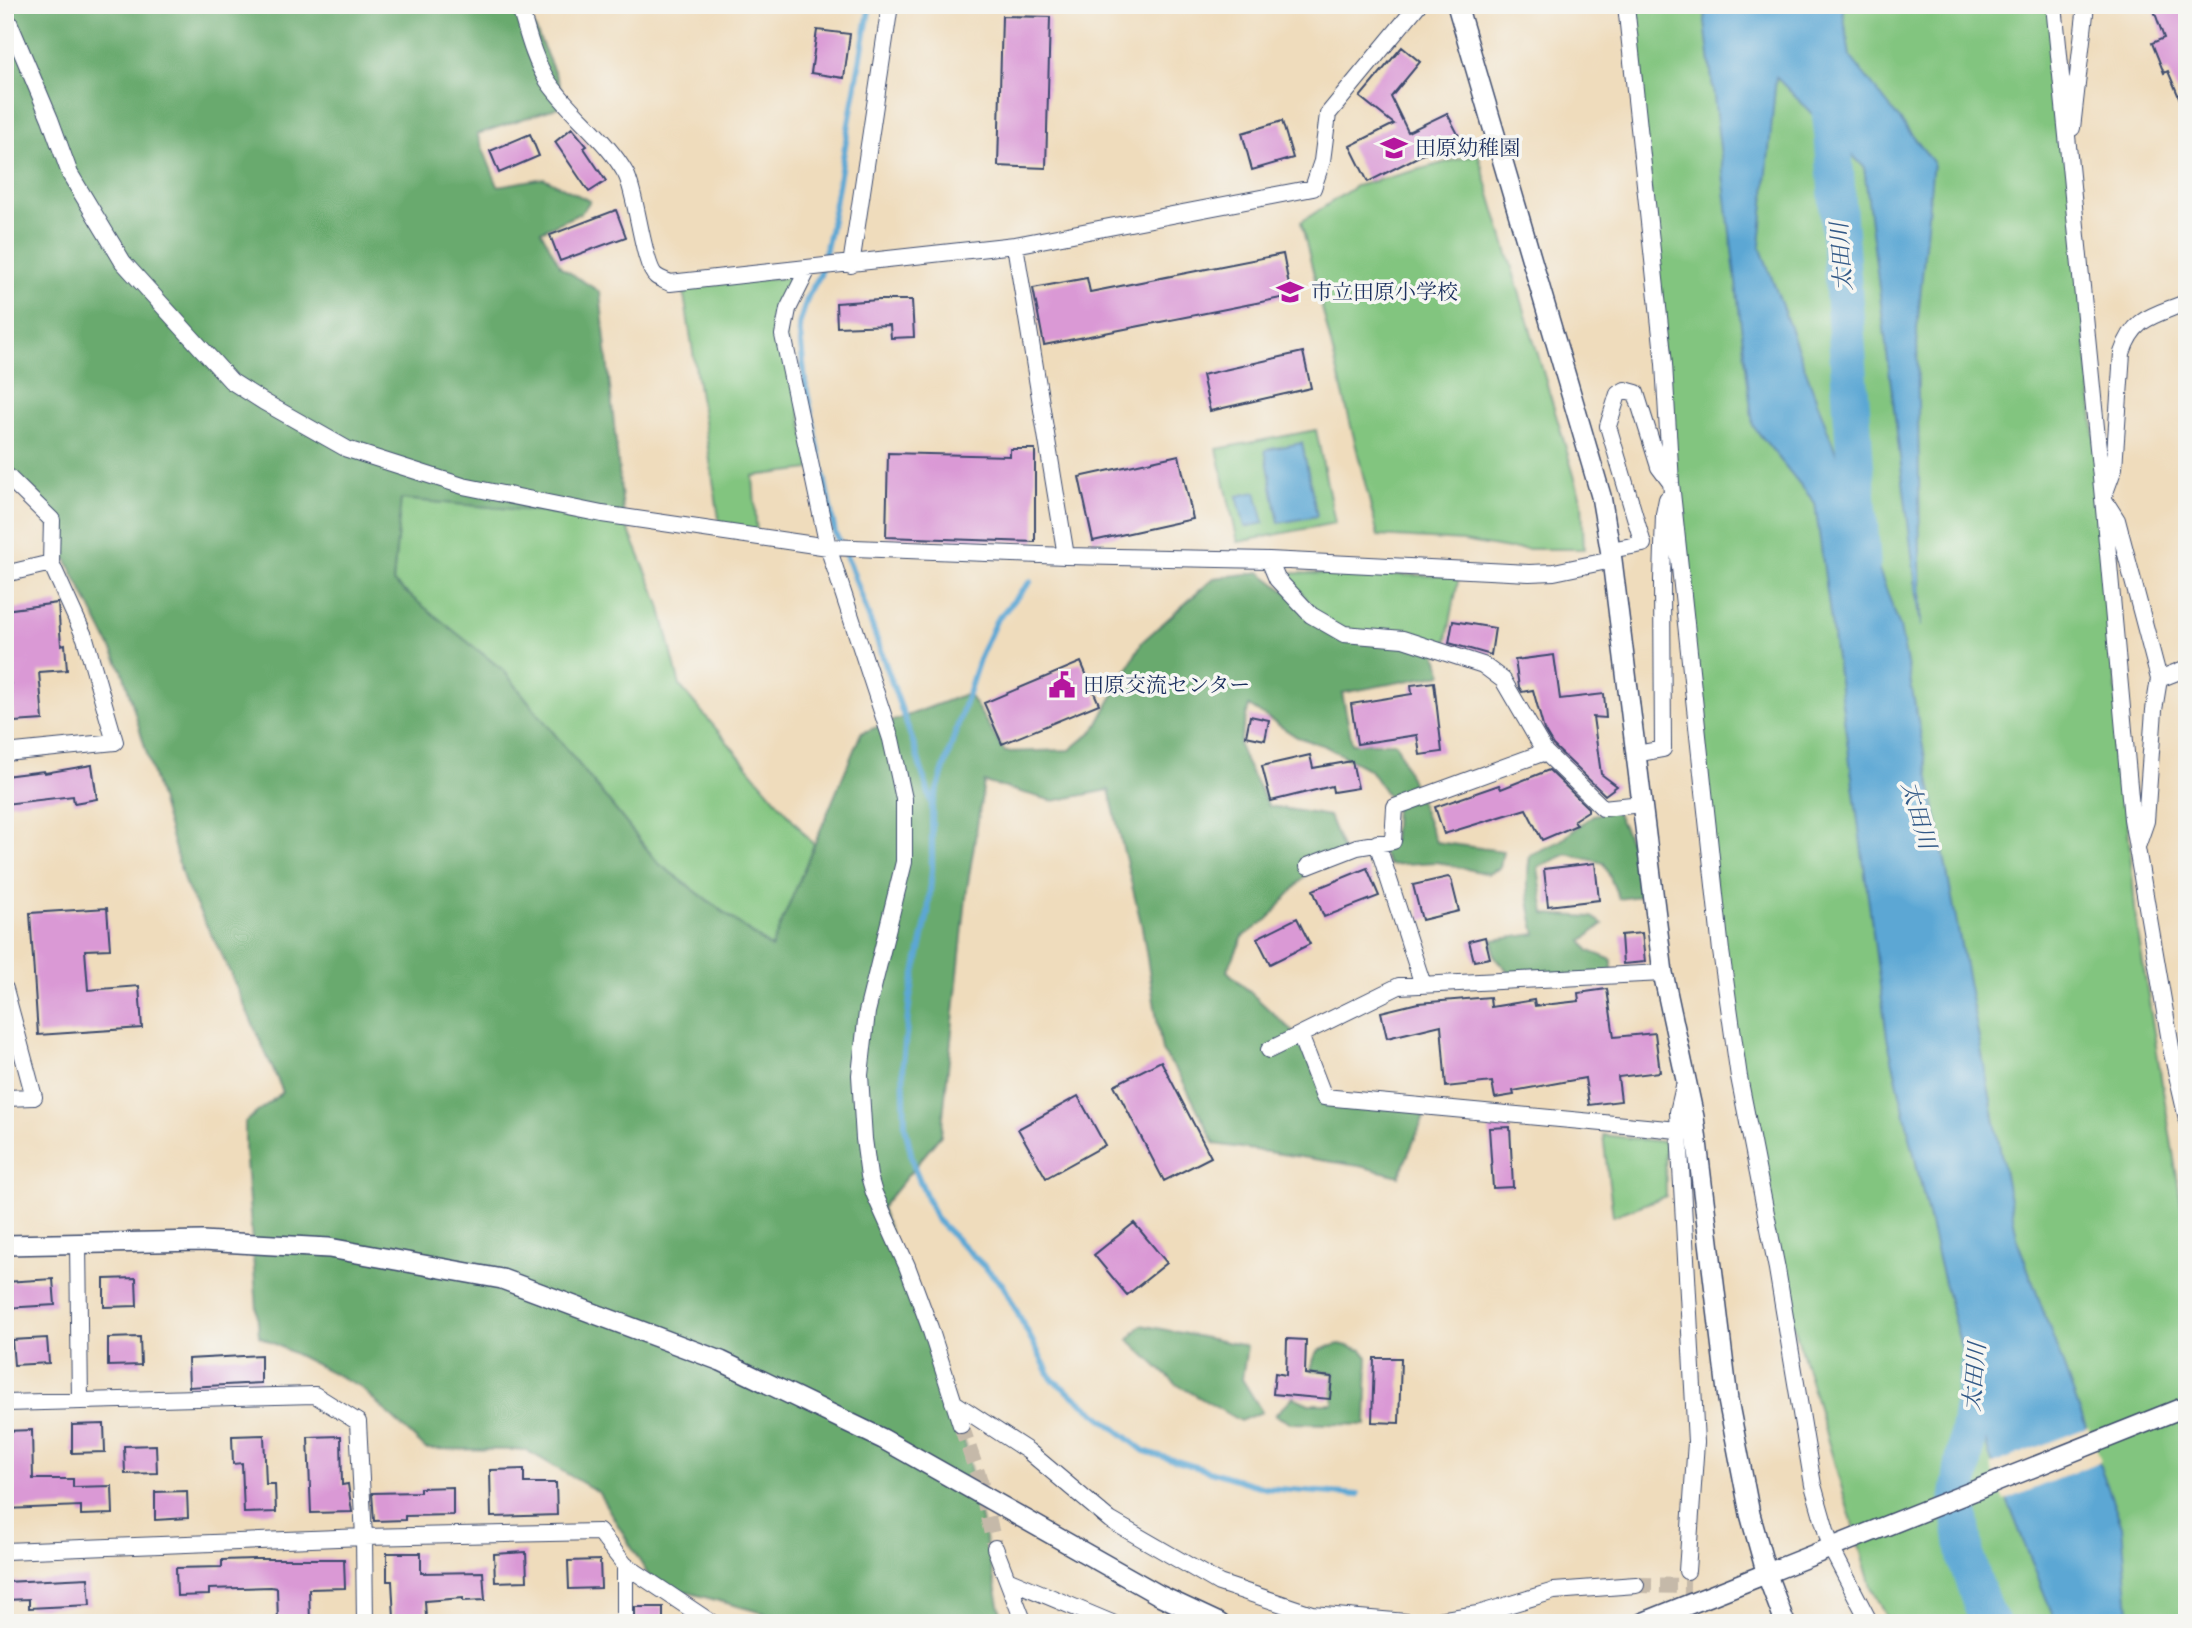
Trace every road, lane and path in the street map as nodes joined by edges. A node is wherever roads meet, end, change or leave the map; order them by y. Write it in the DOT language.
graph roads {
  1 [pos="519,5"];
  2 [pos="890,5"];
  3 [pos="1418,5"];
  4 [pos="1457,5"];
  5 [pos="1626,5"];
  6 [pos="2054,5"];
  7 [pos="2086,5"];
  8 [pos="5,20"];
  9 [pos="2069,151"];
  10 [pos="1015,245"];
  11 [pos="851,265"];
  12 [pos="808,269"];
  13 [pos="2187,302"];
  14 [pos="5,474"];
  15 [pos="1671,483"];
  16 [pos="2103,498"];
  17 [pos="828,547"];
  18 [pos="1611,555"];
  19 [pos="1066,556"];
  20 [pos="1269,560"];
  21 [pos="51,563"];
  22 [pos="5,574"];
  23 [pos="2187,668"];
  24 [pos="2159,679"];
  25 [pos="1545,752"];
  26 [pos="5,753"];
  27 [pos="1636,754"];
  28 [pos="1642,804"];
  29 [pos="1377,844"];
  30 [pos="2137,849"];
  31 [pos="1308,866"];
  32 [pos="1663,973"];
  33 [pos="1423,985"];
  34 [pos="5,989"];
  35 [pos="1300,1035"];
  36 [pos="1269,1050"];
  37 [pos="2172,1053"];
  38 [pos="1686,1079"];
  39 [pos="2187,1088"];
  40 [pos="5,1098"];
  41 [pos="2187,1119"];
  42 [pos="1678,1130"];
  43 [pos="78,1244"];
  44 [pos="5,1245"];
  45 [pos="80,1401"];
  46 [pos="953,1402"];
  47 [pos="5,1404"];
  48 [pos="2187,1406"];
  49 [pos="961,1425"];
  50 [pos="364,1537"];
  51 [pos="995,1548"];
  52 [pos="1831,1548"];
  53 [pos="5,1551"];
  54 [pos="625,1565"];
  55 [pos="1687,1570"];
  56 [pos="1767,1575"];
  57 [pos="1007,1578"];
  58 [pos="1636,1585"];
  59 [pos="365,1623"];
  60 [pos="625,1623"];
  61 [pos="712,1623"];
  62 [pos="1024,1623"];
  63 [pos="1112,1623"];
  64 [pos="1219,1623"];
  65 [pos="1643,1623"];
  66 [pos="1785,1623"];
  67 [pos="1870,1623"];
  1 -- 12 [label="street"];
  2 -- 11 [label="street"];
  3 -- 10 [label="street"];
  4 -- 18 [label="street"];
  5 -- 15 [label="street"];
  6 -- 9 [label="street"];
  7 -- 9 [label="street"];
  8 -- 17 [label="street"];
  9 -- 16 [label="street"];
  10 -- 11 [label="street"];
  10 -- 19 [label="street"];
  11 -- 12 [label="street"];
  12 -- 17 [label="street"];
  13 -- 16 [label="street"];
  14 -- 21 [label="street"];
  15 -- 18 [label="street"];
  15 -- 27 [label="street"];
  15 -- 52 [label="street"];
  16 -- 24 [label="street"];
  16 -- 30 [label="street"];
  17 -- 19 [label="street"];
  17 -- 46 [label="street"];
  18 -- 20 [label="street"];
  18 -- 27 [label="street"];
  19 -- 20 [label="street"];
  20 -- 25 [label="street"];
  21 -- 22 [label="street"];
  21 -- 26 [label="street"];
  23 -- 24 [label="street"];
  24 -- 30 [label="street"];
  25 -- 28 [label="street"];
  25 -- 29 [label="street"];
  27 -- 28 [label="street"];
  28 -- 32 [label="street"];
  29 -- 31 [label="street"];
  29 -- 33 [label="street"];
  30 -- 37 [label="street"];
  32 -- 33 [label="street"];
  32 -- 38 [label="street"];
  33 -- 35 [label="street"];
  34 -- 40 [label="street"];
  35 -- 36 [label="street"];
  35 -- 42 [label="street"];
  37 -- 39 [label="street"];
  37 -- 41 [label="street"];
  38 -- 42 [label="street"];
  38 -- 56 [label="street"];
  42 -- 55 [label="street"];
  43 -- 44 [label="street"];
  43 -- 45 [label="street"];
  43 -- 64 [label="street"];
  45 -- 47 [label="street"];
  45 -- 50 [label="street"];
  46 -- 49 [label="street"];
  46 -- 58 [label="street"];
  48 -- 52 [label="street"];
  50 -- 53 [label="street"];
  50 -- 54 [label="street"];
  50 -- 59 [label="street"];
  51 -- 57 [label="street"];
  52 -- 56 [label="street"];
  52 -- 67 [label="street"];
  54 -- 60 [label="street"];
  54 -- 61 [label="street"];
  56 -- 65 [label="street"];
  56 -- 66 [label="street"];
  57 -- 62 [label="street"];
  57 -- 63 [label="street"];
}
